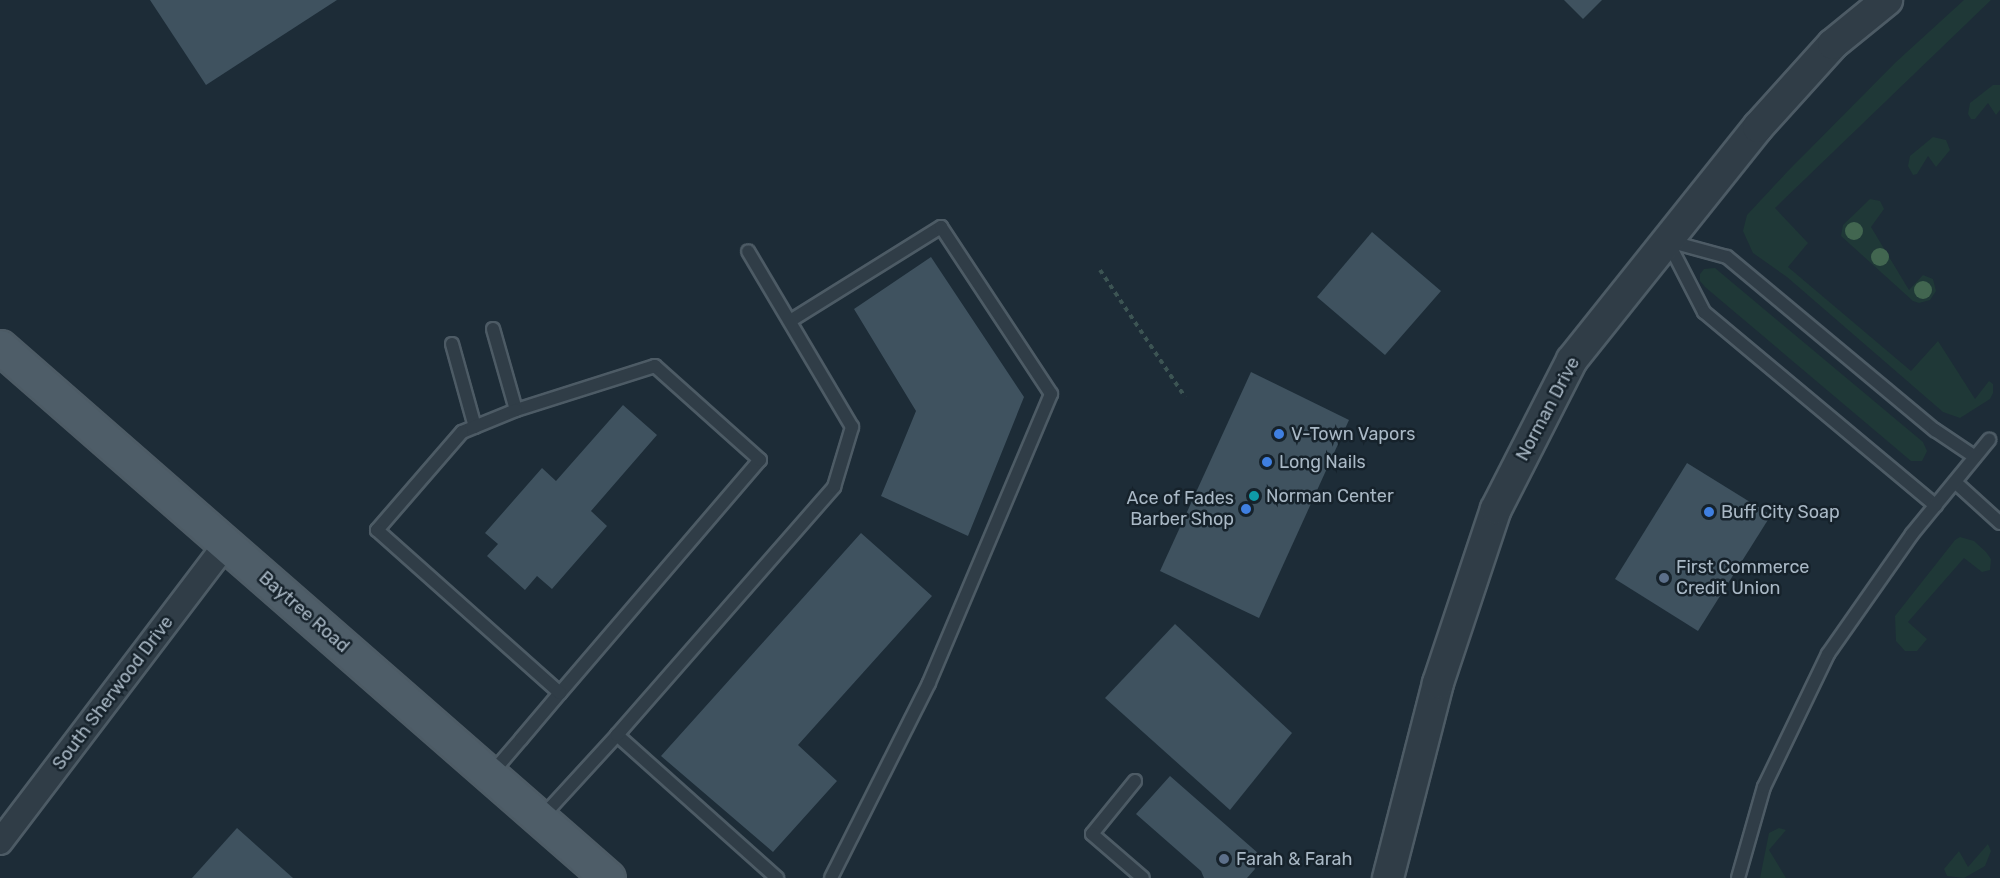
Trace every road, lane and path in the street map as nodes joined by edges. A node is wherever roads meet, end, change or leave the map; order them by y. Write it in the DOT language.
graph roads {
  1 [pos="1887,0"];
  2 [pos="1667,241"];
  3 [pos="748,251"];
  4 [pos="1100,270"];
  5 [pos="790,321"];
  6 [pos="493,329"];
  7 [pos="452,344"];
  8 [pos="0,347"];
  9 [pos="1185,397"];
  10 [pos="516,410"];
  11 [pos="475,427"];
  12 [pos="1989,440"];
  13 [pos="1976,457"];
  14 [pos="1955,482"];
  15 [pos="1936,506"];
  16 [pos="2000,522"];
  17 [pos="226,544"];
  18 [pos="560,693"];
  19 [pos="617,735"];
  20 [pos="490,775"];
  21 [pos="1135,780"];
  22 [pos="540,818"];
  23 [pos="0,842"];
  24 [pos="608,878"];
  25 [pos="777,878"];
  26 [pos="831,878"];
  27 [pos="1143,878"];
  28 [pos="1388,878"];
  29 [pos="1738,878"];
  1 -- 2 [label="street, Norman Drive"];
  2 -- 13 [label="lane"];
  2 -- 15 [label="lane"];
  2 -- 28 [label="street, Norman Drive"];
  3 -- 5 [label="lane"];
  4 -- 9 [label="path"];
  5 -- 19 [label="lane"];
  5 -- 26 [label="lane"];
  6 -- 10 [label="lane"];
  7 -- 11 [label="lane"];
  8 -- 17 [label="main road, Baytree Road"];
  10 -- 11 [label="lane"];
  10 -- 18 [label="lane"];
  11 -- 18 [label="lane"];
  12 -- 13 [label="lane"];
  13 -- 14 [label="lane"];
  14 -- 15 [label="lane"];
  14 -- 16 [label="lane"];
  15 -- 29 [label="lane"];
  17 -- 20 [label="main road, Baytree Road"];
  17 -- 23 [label="street, South Sherwood Drive"];
  18 -- 20 [label="lane"];
  19 -- 22 [label="lane"];
  19 -- 25 [label="lane"];
  20 -- 22 [label="main road, Baytree Road"];
  21 -- 27 [label="lane"];
  22 -- 24 [label="main road, Baytree Road"];
}
